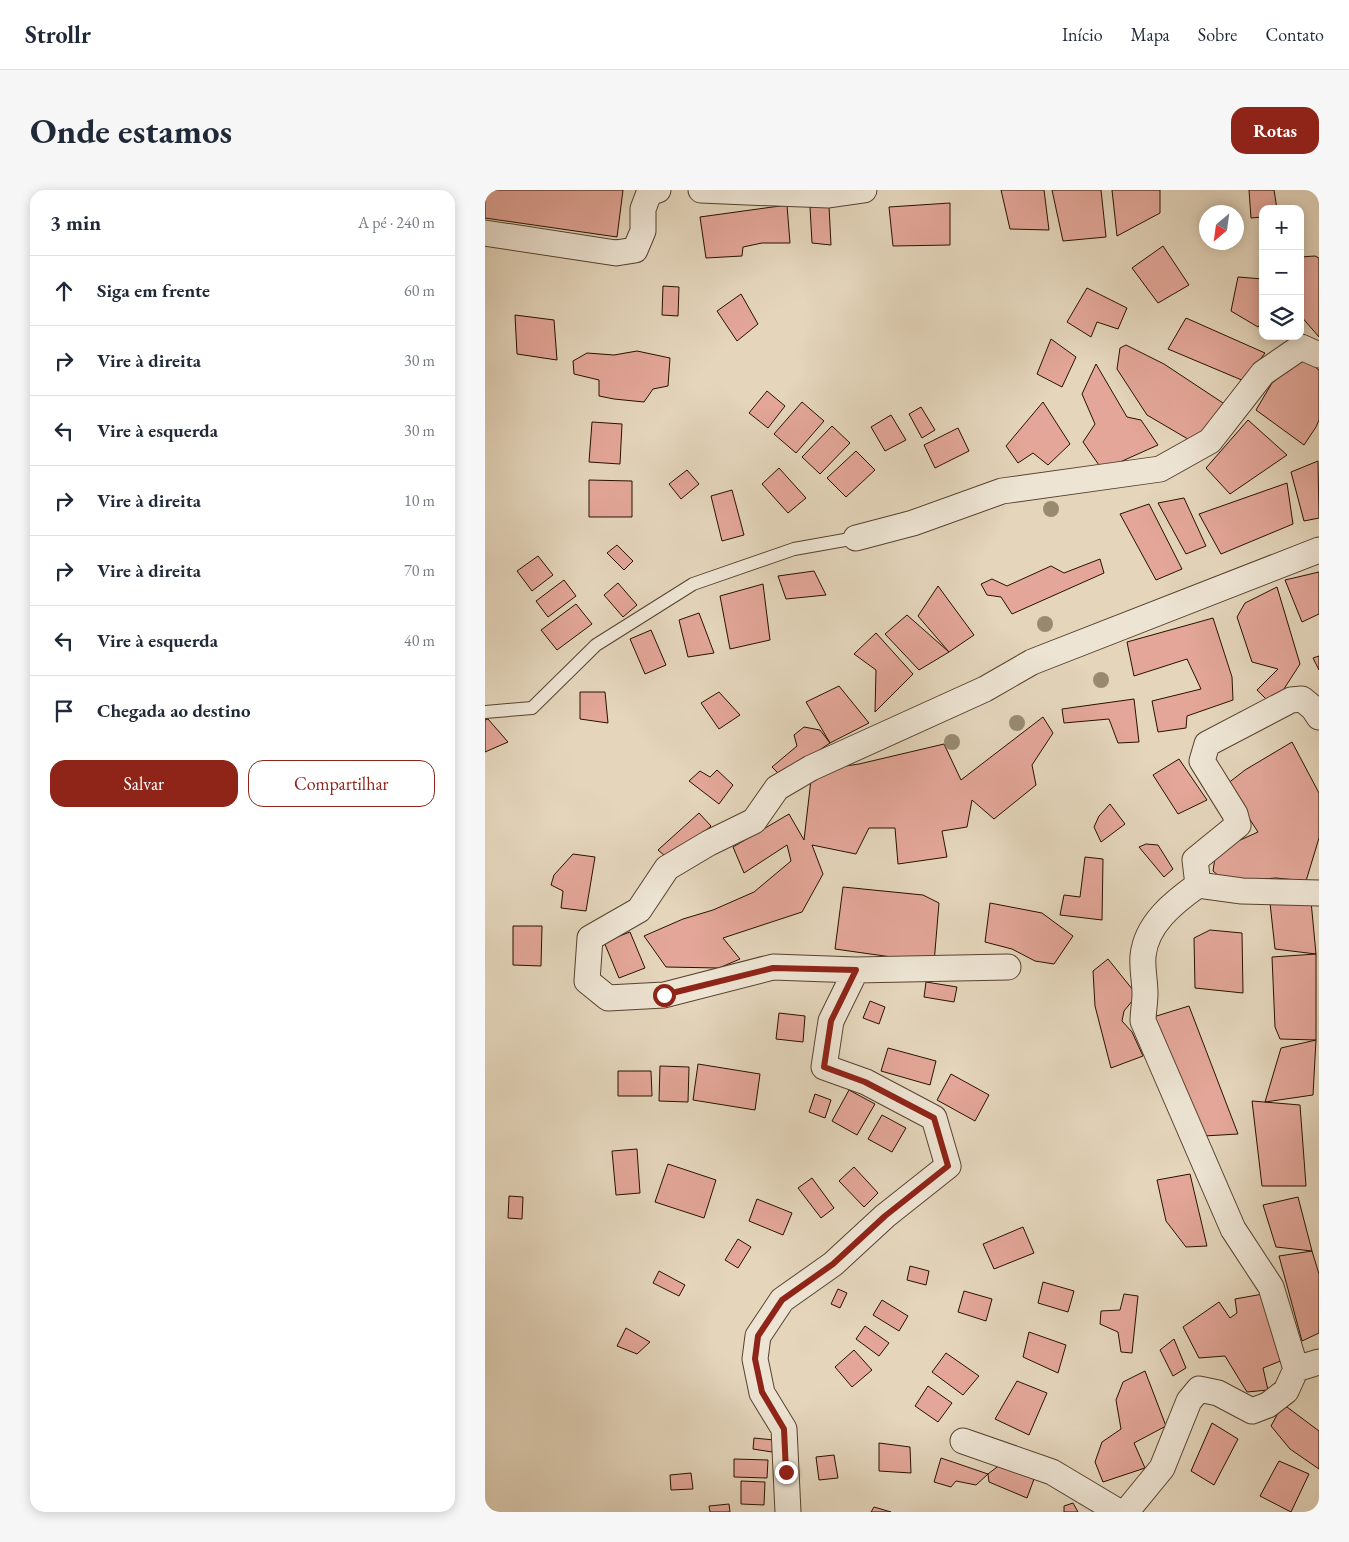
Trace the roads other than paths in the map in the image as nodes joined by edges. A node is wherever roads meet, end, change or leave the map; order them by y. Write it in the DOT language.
graph roads {
  1 [pos="658,190"];
  2 [pos="701,190"];
  3 [pos="859,190"];
  4 [pos="747,191"];
  5 [pos="485,233"];
  6 [pos="1319,355"];
  7 [pos="856,538"];
  8 [pos="1319,550"];
  9 [pos="485,712"];
  10 [pos="1319,717"];
  11 [pos="1198,885"];
  12 [pos="1319,893"];
  13 [pos="1009,967"];
  14 [pos="856,970"];
  15 [pos="1307,1365"];
  16 [pos="963,1441"];
  17 [pos="789,1512"];
  18 [pos="1119,1512"];
  19 [pos="1126,1512"];
  1 -- 5 [label="street"];
  2 -- 4 [label="street"];
  3 -- 4 [label="street"];
  6 -- 7 [label="street"];
  7 -- 9 [label="lane"];
  8 -- 14 [label="street"];
  10 -- 11 [label="street"];
  11 -- 12 [label="street"];
  11 -- 15 [label="street"];
  13 -- 14 [label="street"];
  14 -- 17 [label="street"];
  15 -- 19 [label="street"];
  16 -- 18 [label="street"];
}
